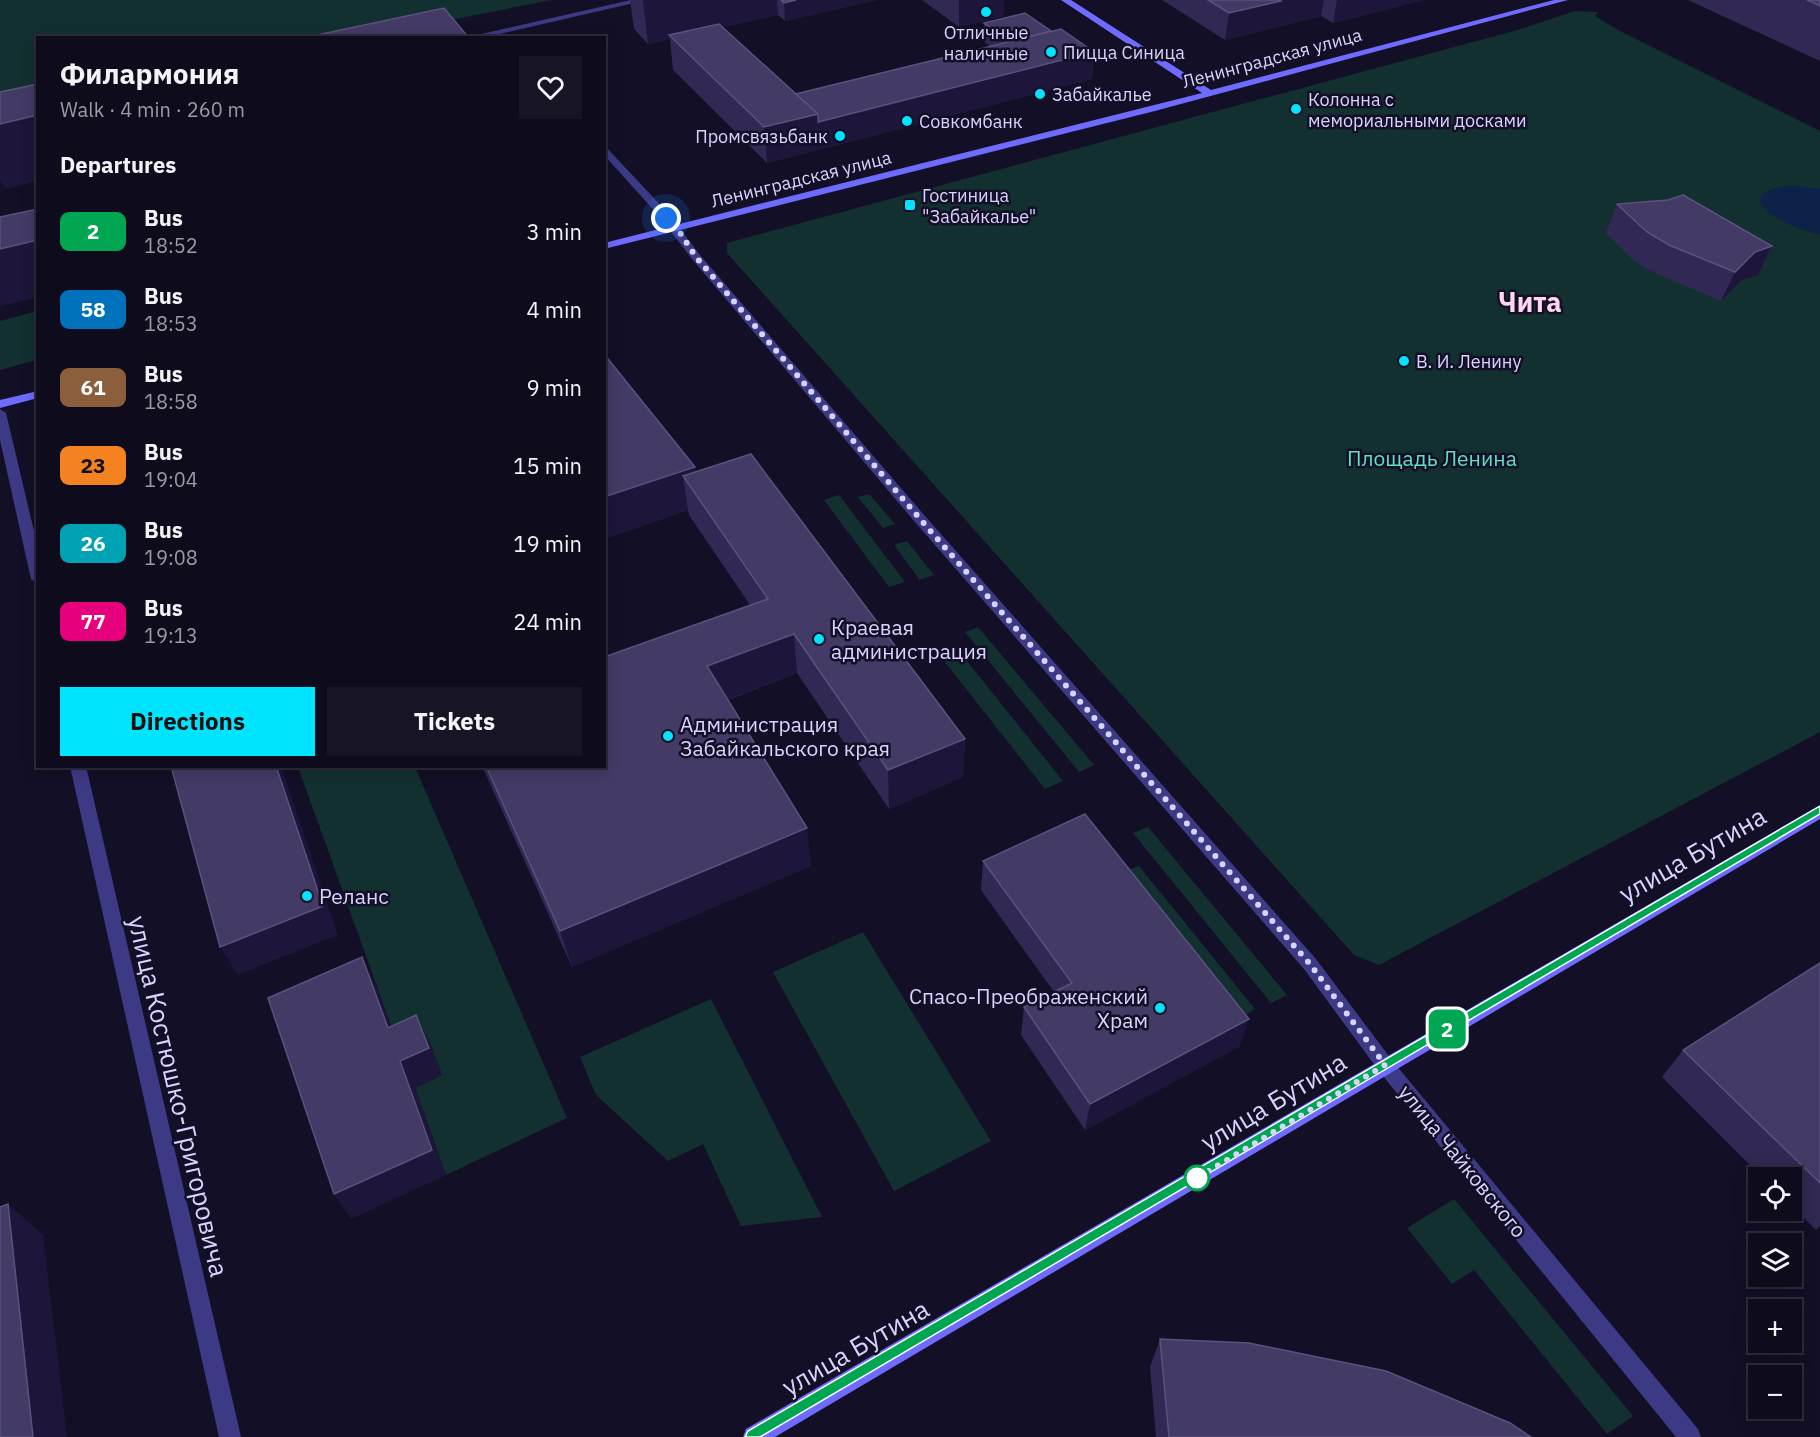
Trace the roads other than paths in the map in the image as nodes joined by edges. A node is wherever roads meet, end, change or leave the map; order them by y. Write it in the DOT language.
graph roads {
  1 [pos="643,0"];
  2 [pos="1065,0"];
  3 [pos="1564,0"];
  4 [pos="505,29"];
  5 [pos="476,36"];
  6 [pos="510,36"];
  7 [pos="1209,93"];
  8 [pos="606,149"];
  9 [pos="677,228"];
  10 [pos="606,246"];
  11 [pos="36,395"];
  12 [pos="0,404"];
  13 [pos="0,413"];
  14 [pos="36,570"];
  15 [pos="78,768"];
  16 [pos="1820,811"];
  17 [pos="1385,1065"];
  18 [pos="230,1437"];
  19 [pos="754,1437"];
  20 [pos="1690,1437"];
  1 -- 4 [label="street"];
  2 -- 7 [label="main road"];
  3 -- 7 [label="main road, Ленинградская улица"];
  4 -- 5 [label="street"];
  4 -- 6 [label="street"];
  7 -- 9 [label="main road, Ленинградская улица"];
  8 -- 9 [label="street, улица Чайковского"];
  9 -- 10 [label="main road, Ленинградская улица"];
  9 -- 17 [label="street, улица Чайковского"];
  11 -- 12 [label="main road"];
  13 -- 14 [label="street"];
  15 -- 18 [label="street, улица Костюшко-Григоровича"];
  16 -- 17 [label="main road, улица Бутина"];
  17 -- 19 [label="main road, улица Бутина"];
  17 -- 20 [label="street, улица Чайковского"];
}
